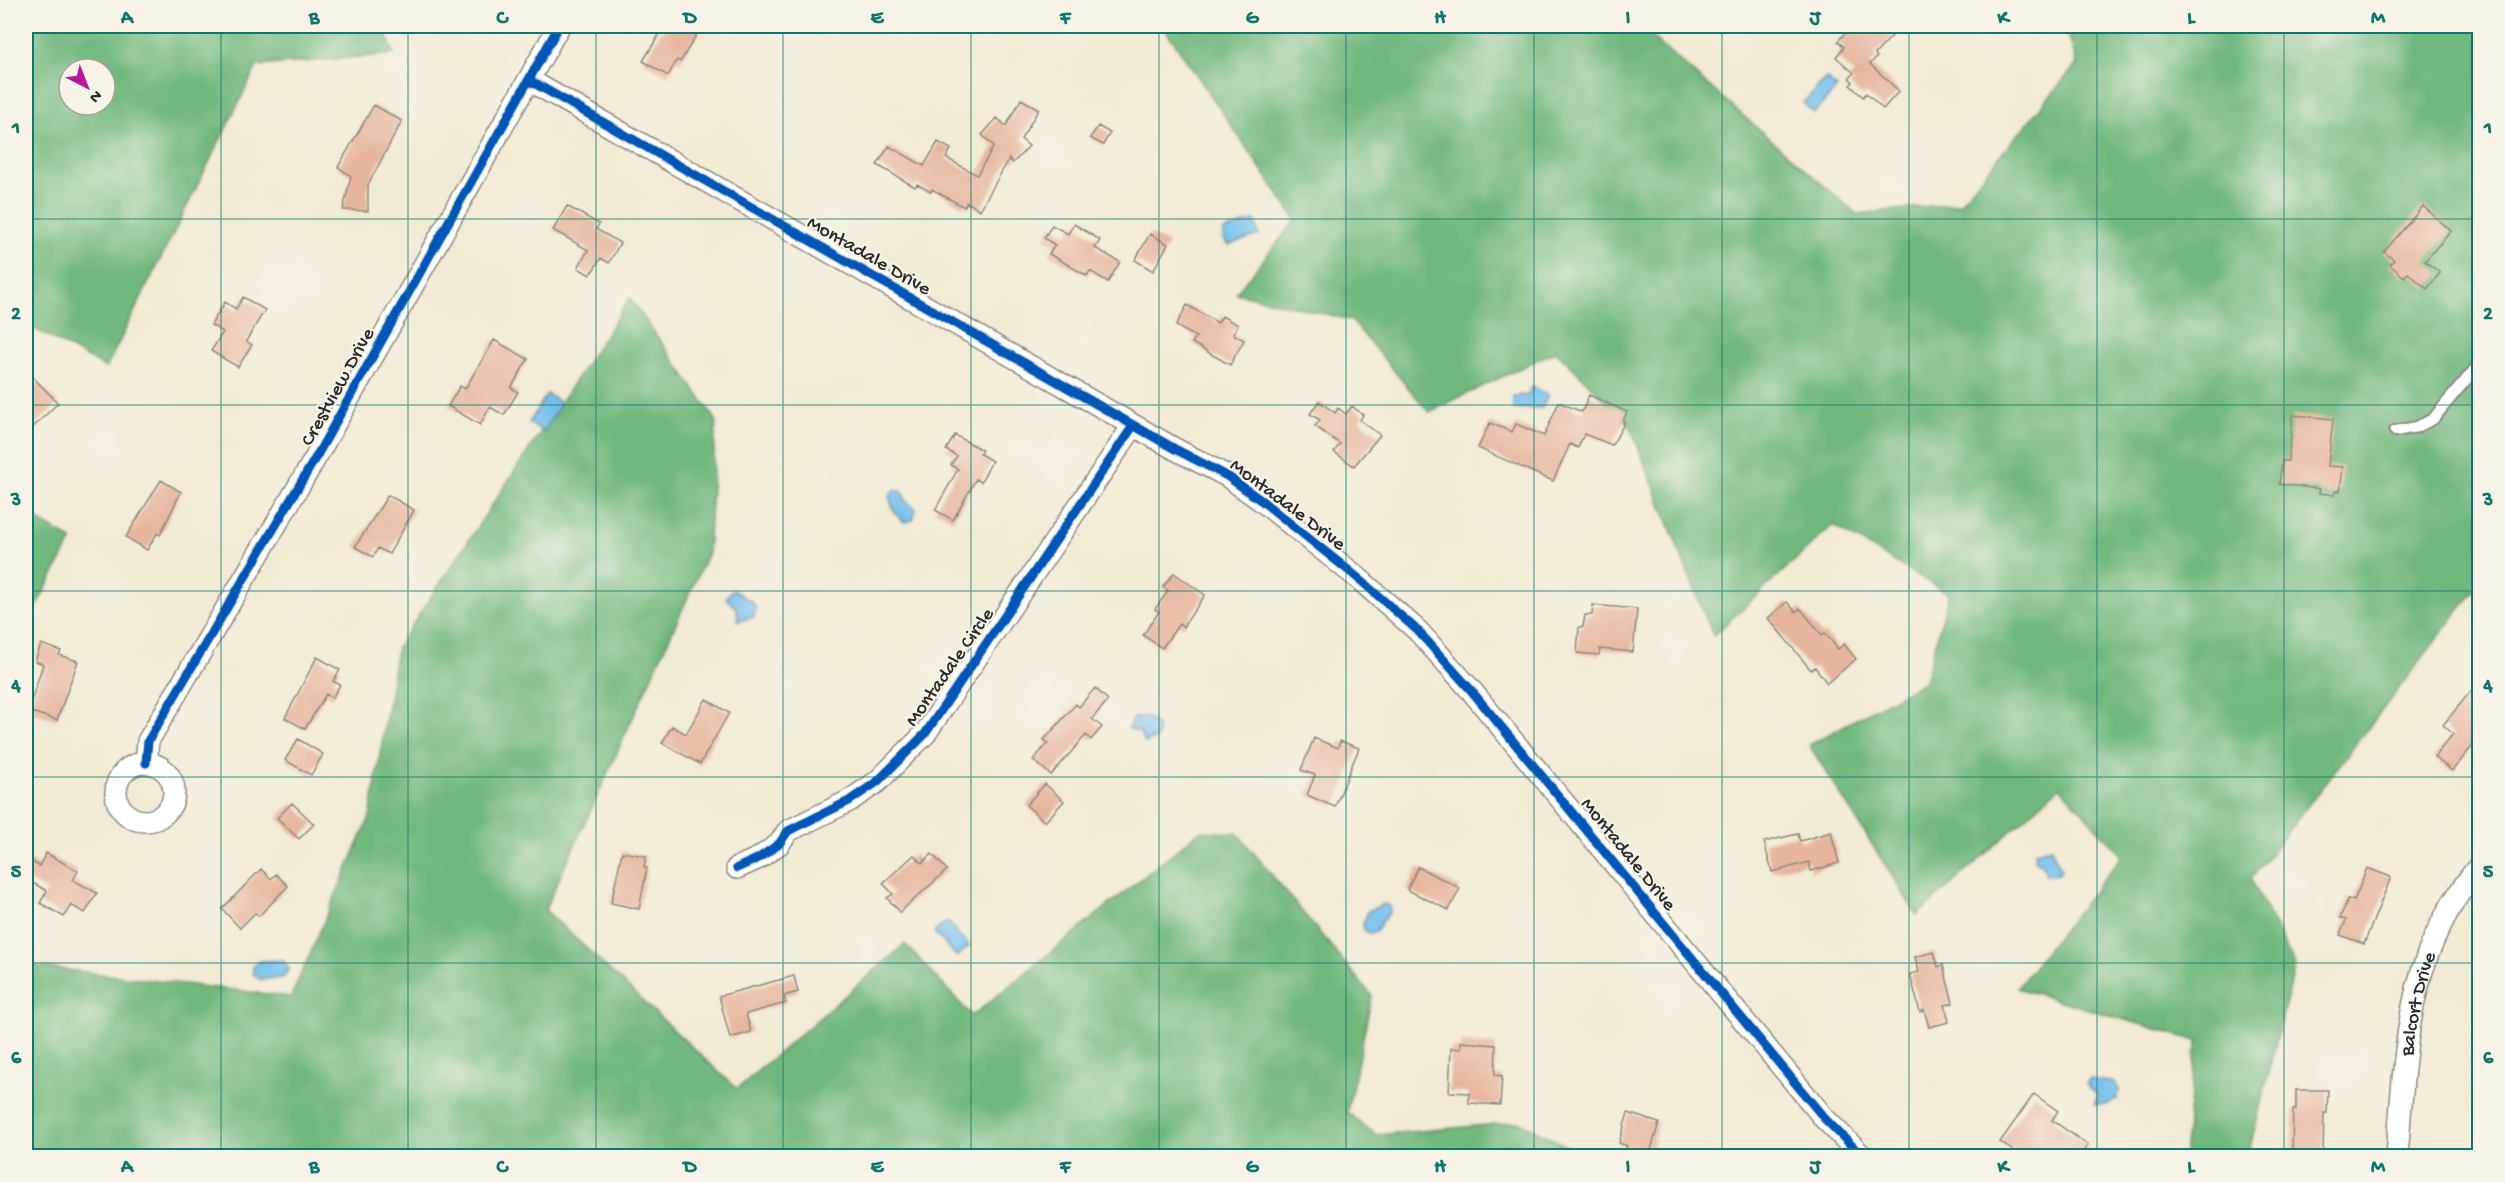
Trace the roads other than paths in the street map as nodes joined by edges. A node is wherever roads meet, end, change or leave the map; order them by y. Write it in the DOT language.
graph roads {
  1 [pos="559,26"];
  2 [pos="529,80"];
  3 [pos="2480,363"];
  4 [pos="1133,426"];
  5 [pos="2395,431"];
  6 [pos="146,762"];
  7 [pos="2480,865"];
  8 [pos="737,868"];
  9 [pos="1862,1156"];
  10 [pos="2397,1156"];
  1 -- 2 [label="street, Crestview Drive"];
  2 -- 4 [label="street, Montadale Drive"];
  2 -- 6 [label="street, Crestview Drive"];
  3 -- 5 [label="lane"];
  4 -- 8 [label="street, Montadale Circle"];
  4 -- 9 [label="street, Montadale Drive"];
  7 -- 10 [label="street, Balcort Drive"];
}
